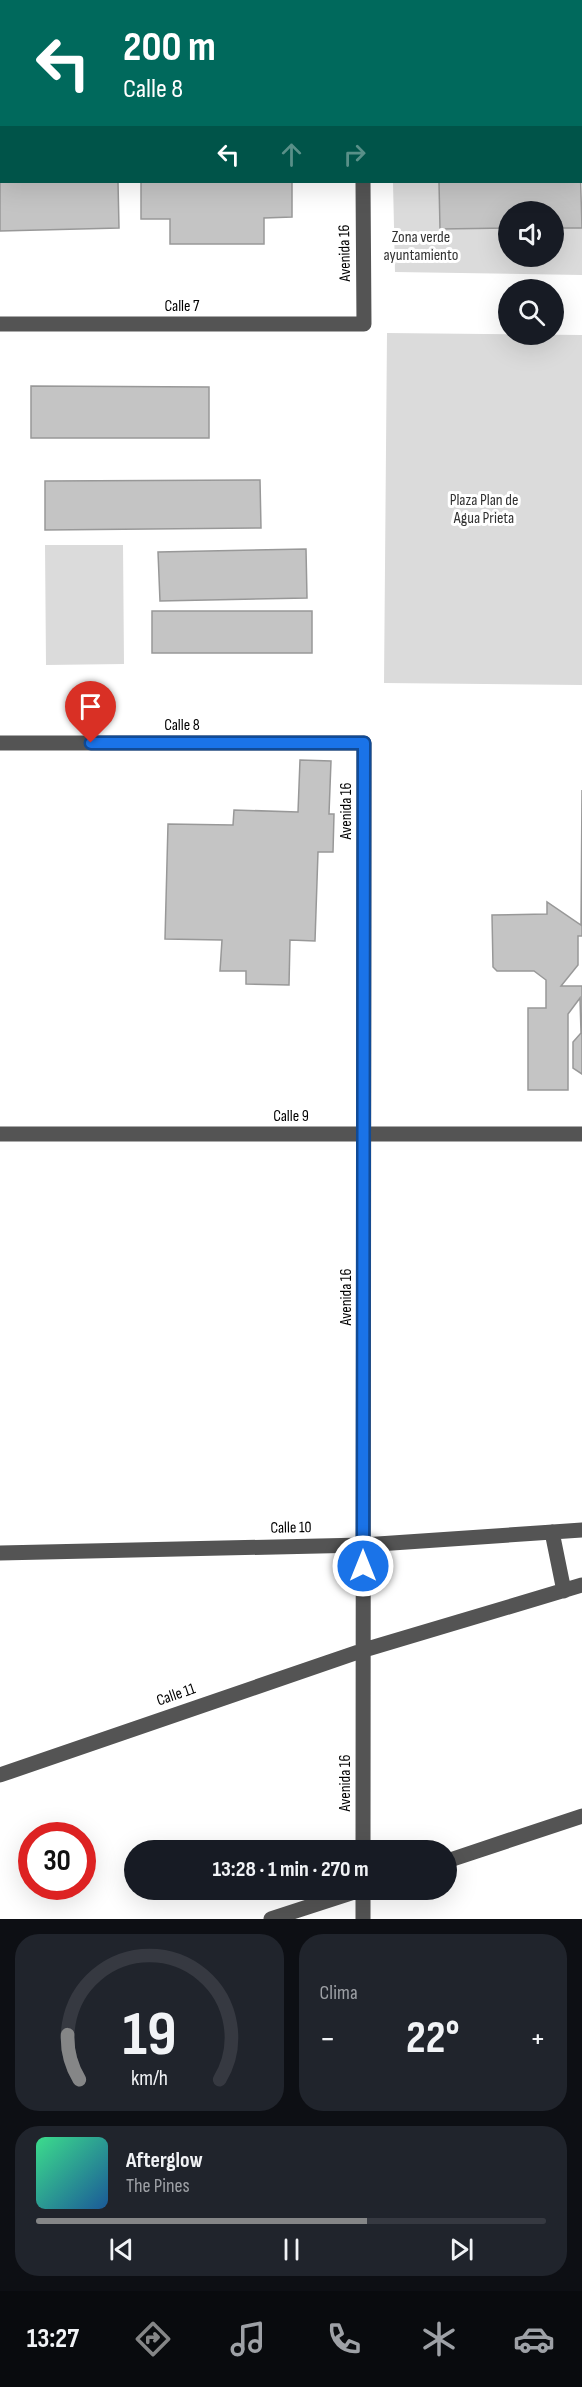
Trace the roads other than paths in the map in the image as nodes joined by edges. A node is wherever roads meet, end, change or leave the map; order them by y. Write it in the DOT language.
graph roads {
  1 [pos="363,183"];
  2 [pos="0,324"];
  3 [pos="364,324"];
  4 [pos="0,743"];
  5 [pos="364,743"];
  6 [pos="0,1134"];
  7 [pos="364,1134"];
  8 [pos="582,1134"];
  9 [pos="582,1530"];
  10 [pos="552,1532"];
  11 [pos="363,1545"];
  12 [pos="0,1553"];
  13 [pos="582,1585"];
  14 [pos="564,1591"];
  15 [pos="364,1650"];
  16 [pos="0,1775"];
  17 [pos="582,1816"];
  18 [pos="363,1840"];
  19 [pos="457,1858"];
  20 [pos="330,1900"];
  21 [pos="362,1900"];
  22 [pos="271,1919"];
  23 [pos="363,1919"];
  1 -- 3 [label="street, Avenida 16"];
  2 -- 3 [label="street, Calle 7"];
  4 -- 5 [label="street, Calle 8"];
  5 -- 7 [label="street, Avenida 16"];
  6 -- 7 [label="street, Calle 9"];
  7 -- 8 [label="street, Calle 9"];
  7 -- 11 [label="street, Avenida 16"];
  9 -- 10 [label="street, Calle 10"];
  10 -- 11 [label="street, Calle 10"];
  10 -- 14 [label="street"];
  11 -- 12 [label="street, Calle 10"];
  11 -- 15 [label="street, Avenida 16"];
  13 -- 14 [label="street"];
  14 -- 15 [label="street"];
  15 -- 16 [label="street, Calle 11"];
  15 -- 18 [label="street, Avenida 16"];
  17 -- 19 [label="street"];
  20 -- 22 [label="street"];
  21 -- 23 [label="street"];
}
